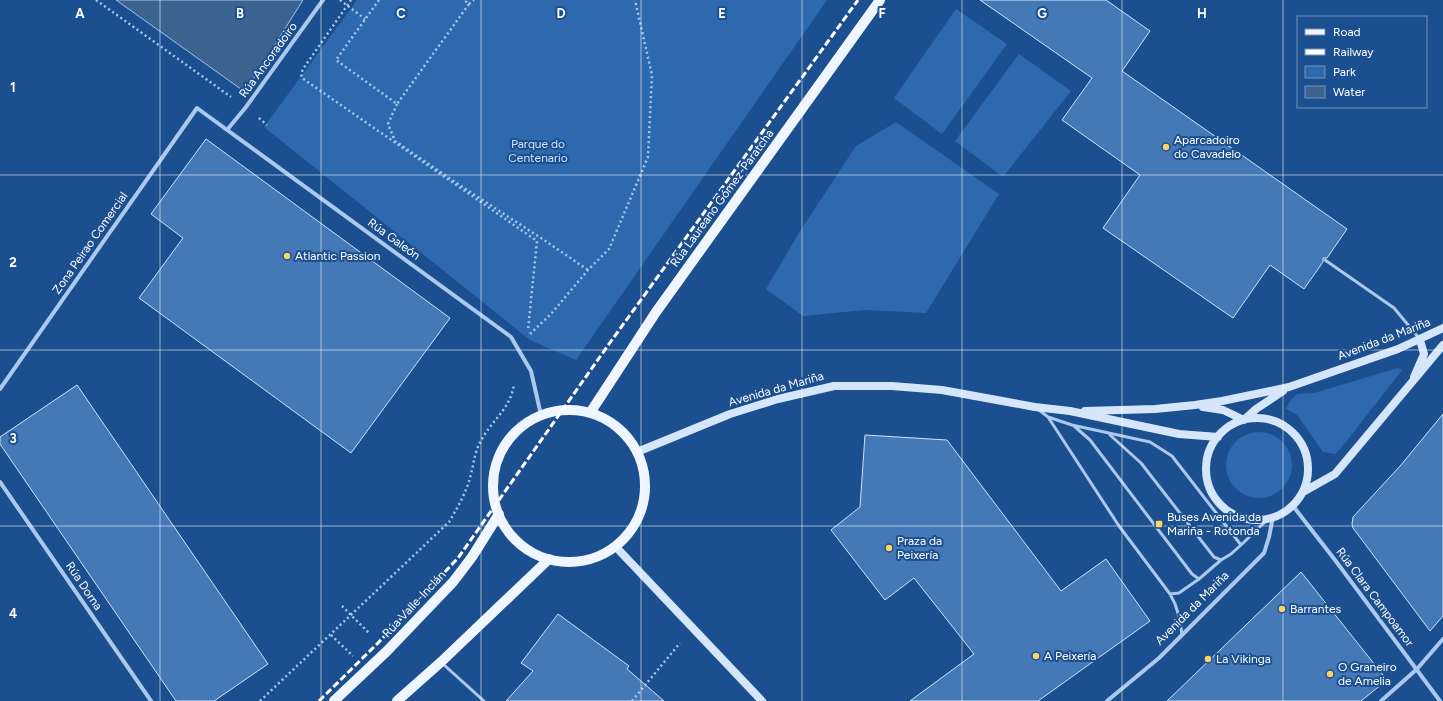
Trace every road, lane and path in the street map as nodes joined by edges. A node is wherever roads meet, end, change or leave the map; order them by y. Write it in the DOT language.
graph roads {
  1 [pos="96,0"];
  2 [pos="324,0"];
  3 [pos="340,0"];
  4 [pos="351,0"];
  5 [pos="379,0"];
  6 [pos="464,0"];
  7 [pos="474,0"];
  8 [pos="635,0"];
  9 [pos="880,0"];
  10 [pos="469,4"];
  11 [pos="347,6"];
  12 [pos="365,19"];
  13 [pos="397,104"];
  14 [pos="246,107"];
  15 [pos="197,108"];
  16 [pos="268,125"];
  17 [pos="226,130"];
  18 [pos="1325,260"];
  19 [pos="588,270"];
  20 [pos="1443,328"];
  21 [pos="1420,340"];
  22 [pos="1443,345"];
  23 [pos="513,379"];
  24 [pos="1410,385"];
  25 [pos="1289,387"];
  26 [pos="0,389"];
  27 [pos="1195,405"];
  28 [pos="1035,407"];
  29 [pos="1070,411"];
  30 [pos="590,413"];
  31 [pos="541,416"];
  32 [pos="1048,417"];
  33 [pos="1244,420"];
  34 [pos="1072,425"];
  35 [pos="1109,434"];
  36 [pos="1218,437"];
  37 [pos="637,452"];
  38 [pos="0,482"];
  39 [pos="1303,492"];
  40 [pos="1293,506"];
  41 [pos="499,514"];
  42 [pos="1270,518"];
  43 [pos="615,546"];
  44 [pos="1240,546"];
  45 [pos="549,559"];
  46 [pos="1221,560"];
  47 [pos="1199,579"];
  48 [pos="1170,594"];
  49 [pos="342,606"];
  50 [pos="352,615"];
  51 [pos="693,628"];
  52 [pos="369,633"];
  53 [pos="1182,636"];
  54 [pos="1443,639"];
  55 [pos="441,662"];
  56 [pos="1417,669"];
  57 [pos="150,701"];
  58 [pos="260,701"];
  59 [pos="334,701"];
  60 [pos="397,701"];
  61 [pos="484,701"];
  62 [pos="632,701"];
  63 [pos="762,701"];
  64 [pos="1107,701"];
  65 [pos="1382,701"];
  66 [pos="1440,701"];
  1 -- 14 [label="path"];
  2 -- 14 [label="street, Rúa Ancoradoiro"];
  3 -- 11 [label="path"];
  4 -- 11 [label="path"];
  5 -- 12 [label="path"];
  6 -- 10 [label="path"];
  7 -- 10 [label="path"];
  8 -- 19 [label="path"];
  9 -- 30 [label="main road, Rúa Laureano Gómez-Paratcha"];
  10 -- 13 [label="path"];
  11 -- 12 [label="path"];
  11 -- 19 [label="path"];
  12 -- 13 [label="path"];
  13 -- 19 [label="path"];
  14 -- 16 [label="path"];
  14 -- 17 [label="street, Rúa Ancoradoiro"];
  15 -- 17 [label="street, Rúa Galeón"];
  15 -- 26 [label="street, Zona Peirao Comercial"];
  17 -- 31 [label="street, Rúa Galeón"];
  18 -- 21 [label="lane"];
  20 -- 21 [label="street, Avenida da Mariña"];
  21 -- 24 [label="street"];
  21 -- 25 [label="street, Avenida da Mariña"];
  22 -- 24 [label="street"];
  23 -- 50 [label="path"];
  24 -- 39 [label="street"];
  25 -- 27 [label="street, Avenida da Mariña"];
  25 -- 33 [label="street, Avenida da Mariña"];
  27 -- 29 [label="street, Avenida da Mariña"];
  27 -- 33 [label="street, Avenida da Mariña"];
  28 -- 29 [label="street, Avenida da Mariña"];
  28 -- 32 [label="lane"];
  28 -- 37 [label="street, Avenida da Mariña"];
  29 -- 36 [label="street, Avenida da Mariña"];
  30 -- 31 [label="main road"];
  30 -- 37 [label="main road"];
  31 -- 41 [label="main road"];
  32 -- 34 [label="lane"];
  32 -- 48 [label="lane"];
  33 -- 36 [label="street"];
  33 -- 39 [label="street"];
  34 -- 35 [label="lane"];
  34 -- 47 [label="lane"];
  35 -- 44 [label="lane"];
  35 -- 46 [label="lane"];
  36 -- 42 [label="street"];
  37 -- 43 [label="main road"];
  38 -- 57 [label="street, Rúa Dorna"];
  39 -- 40 [label="street"];
  40 -- 42 [label="street"];
  40 -- 56 [label="street, Rúa Clara Campoamor"];
  41 -- 45 [label="main road"];
  41 -- 59 [label="main road, Rúa Valle-Inclán"];
  42 -- 44 [label="lane"];
  42 -- 53 [label="street, Avenida da Mariña"];
  43 -- 45 [label="main road"];
  43 -- 51 [label="street"];
  44 -- 46 [label="lane"];
  45 -- 55 [label="main road"];
  46 -- 47 [label="lane"];
  47 -- 48 [label="lane"];
  48 -- 53 [label="lane"];
  49 -- 50 [label="path"];
  50 -- 52 [label="path"];
  50 -- 58 [label="path"];
  51 -- 62 [label="path"];
  51 -- 63 [label="street"];
  53 -- 64 [label="street, Avenida da Mariña"];
  54 -- 56 [label="street"];
  55 -- 60 [label="main road"];
  55 -- 61 [label="lane"];
  56 -- 65 [label="street"];
  56 -- 66 [label="street, Rúa Clara Campoamor"];
}
